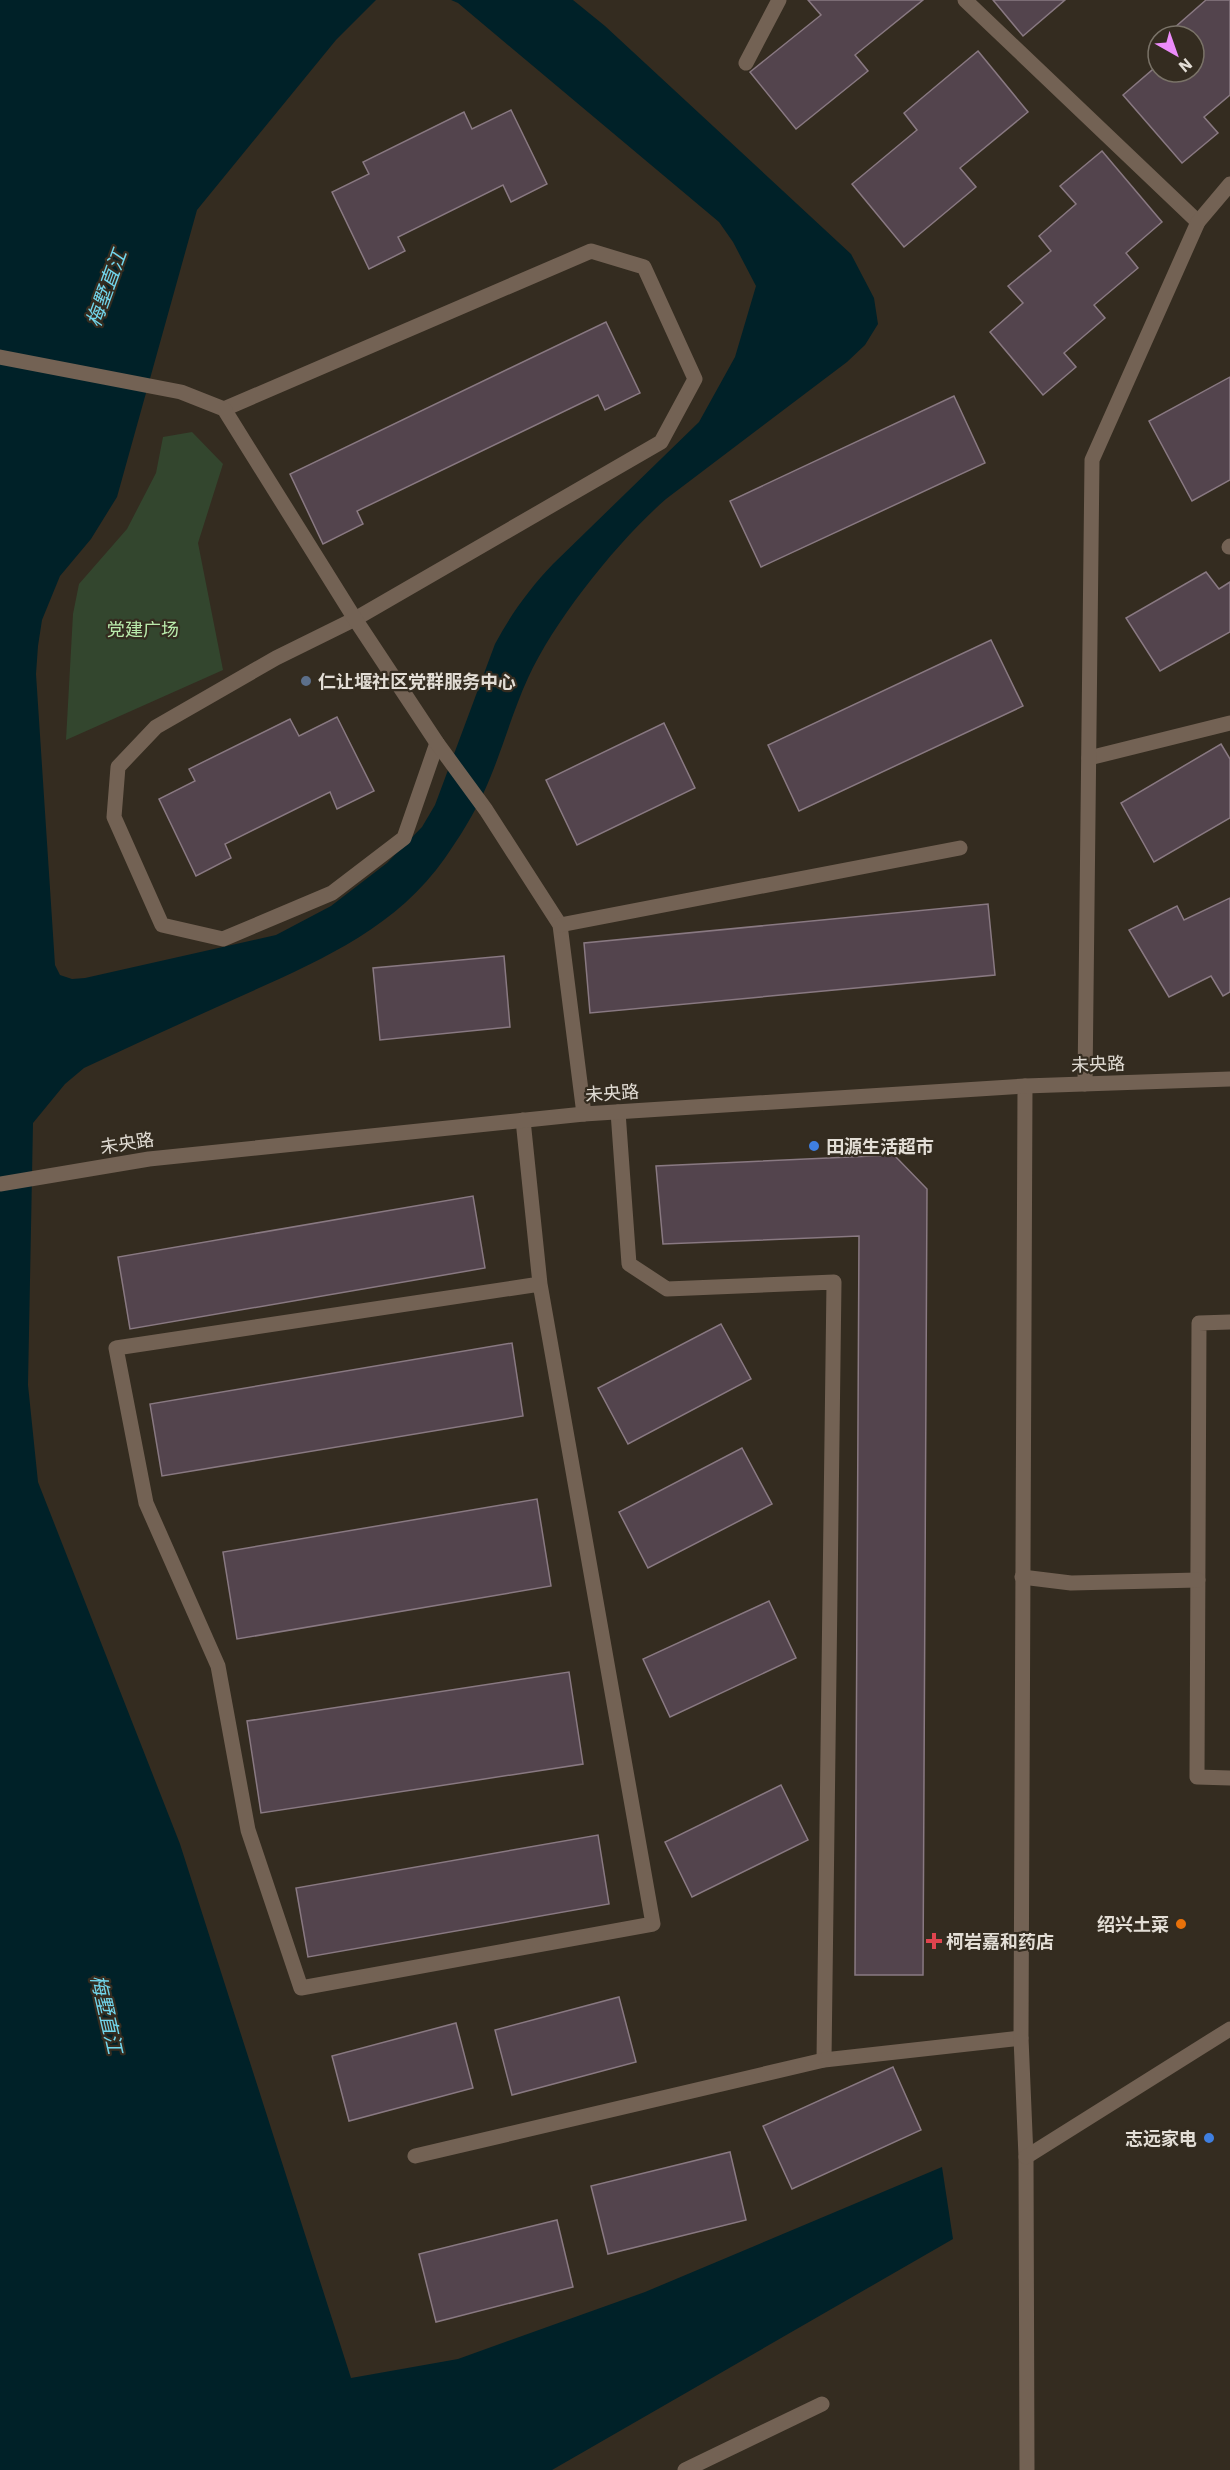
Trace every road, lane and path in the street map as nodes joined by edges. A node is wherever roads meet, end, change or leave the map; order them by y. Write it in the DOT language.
graph roads {
  1 [pos="779,0"];
  2 [pos="965,0"];
  3 [pos="746,63"];
  4 [pos="1230,184"];
  5 [pos="1198,222"];
  6 [pos="0,357"];
  7 [pos="224,409"];
  8 [pos="355,619"];
  9 [pos="1230,723"];
  10 [pos="437,744"];
  11 [pos="1089,758"];
  12 [pos="960,848"];
  13 [pos="560,925"];
  14 [pos="1230,1079"];
  15 [pos="1085,1084"];
  16 [pos="1025,1086"];
  17 [pos="618,1112"];
  18 [pos="584,1114"];
  19 [pos="523,1120"];
  20 [pos="0,1184"];
  21 [pos="540,1284"];
  22 [pos="1230,1322"];
  23 [pos="1022,1577"];
  24 [pos="1198,1580"];
  25 [pos="1230,1778"];
  26 [pos="1230,2029"];
  27 [pos="1021,2038"];
  28 [pos="824,2060"];
  29 [pos="415,2156"];
  30 [pos="1026,2157"];
  31 [pos="822,2404"];
  32 [pos="685,2470"];
  33 [pos="1027,2470"];
  1 -- 3 [label="street"];
  2 -- 5 [label="street"];
  4 -- 5 [label="street"];
  5 -- 11 [label="street"];
  6 -- 7 [label="street"];
  7 -- 8 [label="street"];
  7 -- 8 [label="street"];
  8 -- 10 [label="street"];
  8 -- 10 [label="street"];
  9 -- 11 [label="street"];
  10 -- 13 [label="street"];
  11 -- 15 [label="street"];
  12 -- 13 [label="street"];
  13 -- 18 [label="street"];
  14 -- 15 [label="street, 未央路"];
  15 -- 16 [label="street, 未央路"];
  16 -- 17 [label="street, 未央路"];
  16 -- 23 [label="street"];
  17 -- 18 [label="street, 未央路"];
  17 -- 28 [label="street"];
  18 -- 19 [label="street, 未央路"];
  19 -- 20 [label="street, 未央路"];
  19 -- 21 [label="street"];
  21 -- 21 [label="street"];
  22 -- 24 [label="street"];
  23 -- 24 [label="street"];
  23 -- 27 [label="street"];
  24 -- 25 [label="street"];
  26 -- 30 [label="street"];
  27 -- 28 [label="street"];
  27 -- 30 [label="street"];
  28 -- 29 [label="street"];
  30 -- 33 [label="street"];
  31 -- 32 [label="street"];
}
